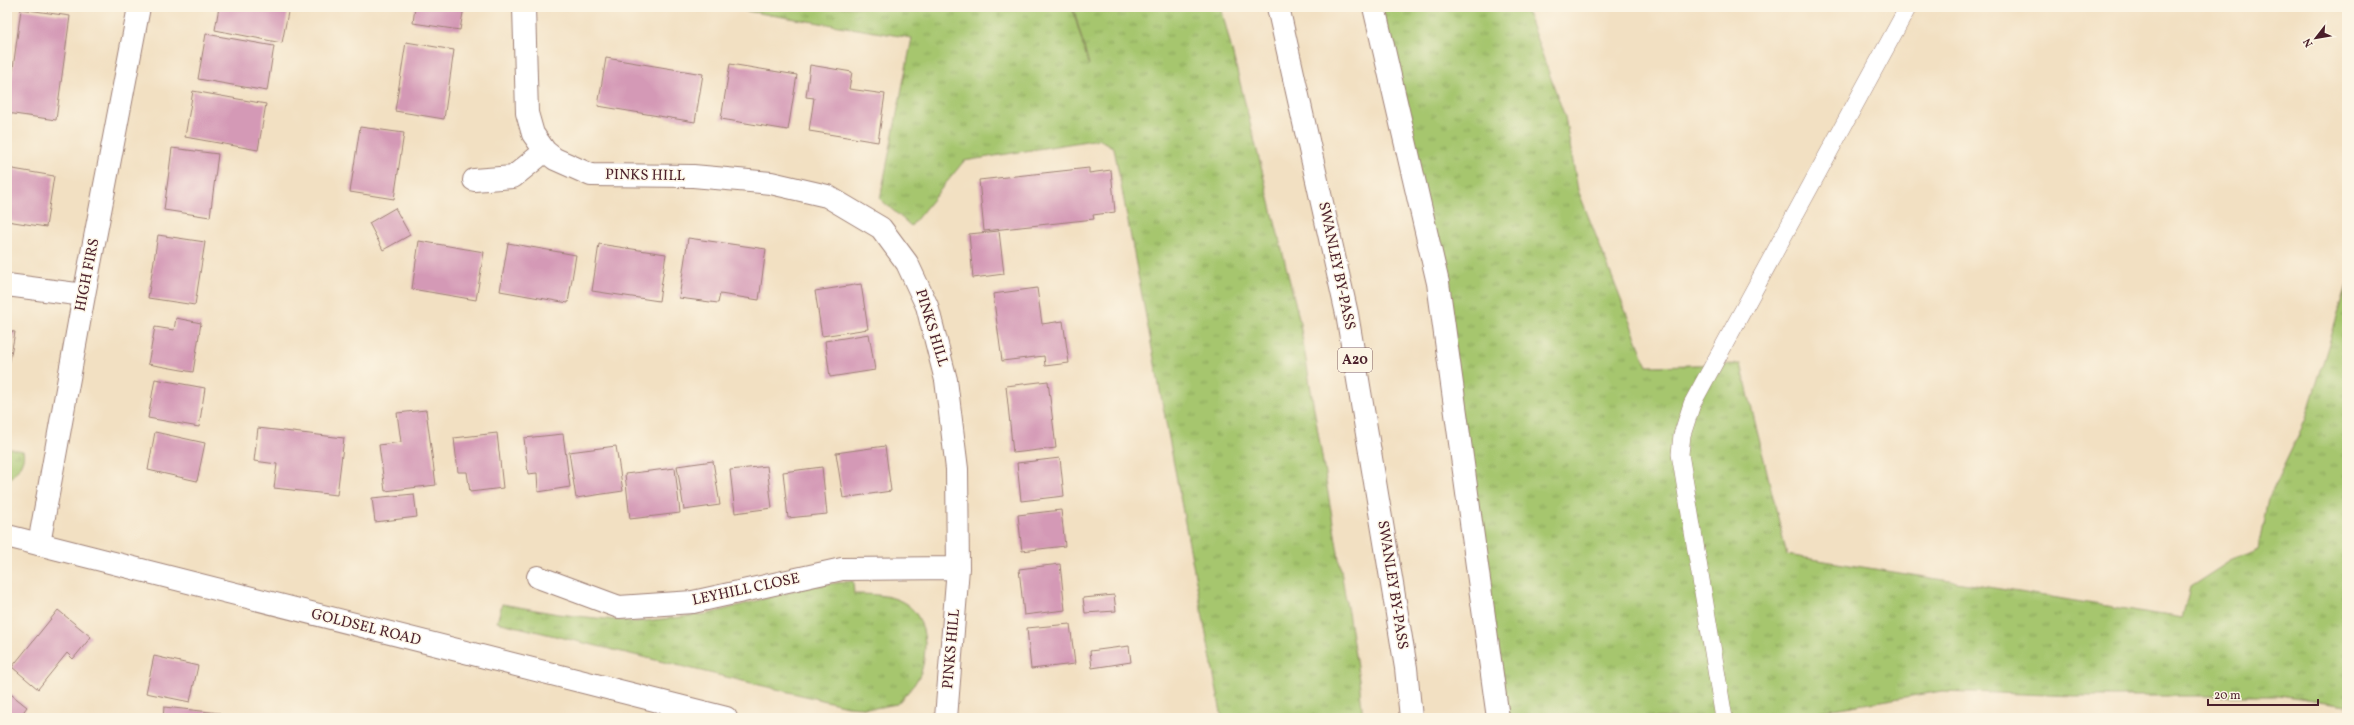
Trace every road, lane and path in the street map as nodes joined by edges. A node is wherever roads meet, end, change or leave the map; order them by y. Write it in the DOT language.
graph roads {
  1 [pos="139,7"];
  2 [pos="524,7"];
  3 [pos="1278,7"];
  4 [pos="1374,7"];
  5 [pos="1908,7"];
  6 [pos="545,151"];
  7 [pos="474,180"];
  8 [pos="7,286"];
  9 [pos="84,295"];
  10 [pos="7,536"];
  11 [pos="39,544"];
  12 [pos="958,568"];
  13 [pos="538,577"];
  14 [pos="726,718"];
  15 [pos="946,718"];
  16 [pos="1410,718"];
  17 [pos="1498,718"];
  18 [pos="1724,718"];
  1 -- 9 [label="main road, HIGH FIRS"];
  2 -- 6 [label="main road, PINKS HILL"];
  3 -- 16 [label="main road, SWANLEY BY-PASS / A20"];
  4 -- 17 [label="main road"];
  5 -- 18 [label="lane"];
  6 -- 7 [label="main road"];
  6 -- 12 [label="main road, PINKS HILL"];
  8 -- 9 [label="main road"];
  9 -- 11 [label="main road, HIGH FIRS"];
  10 -- 11 [label="main road, GOLDSEL ROAD"];
  11 -- 14 [label="main road, GOLDSEL ROAD"];
  12 -- 13 [label="main road, LEYHILL CLOSE"];
  12 -- 15 [label="main road, PINKS HILL"];
}
